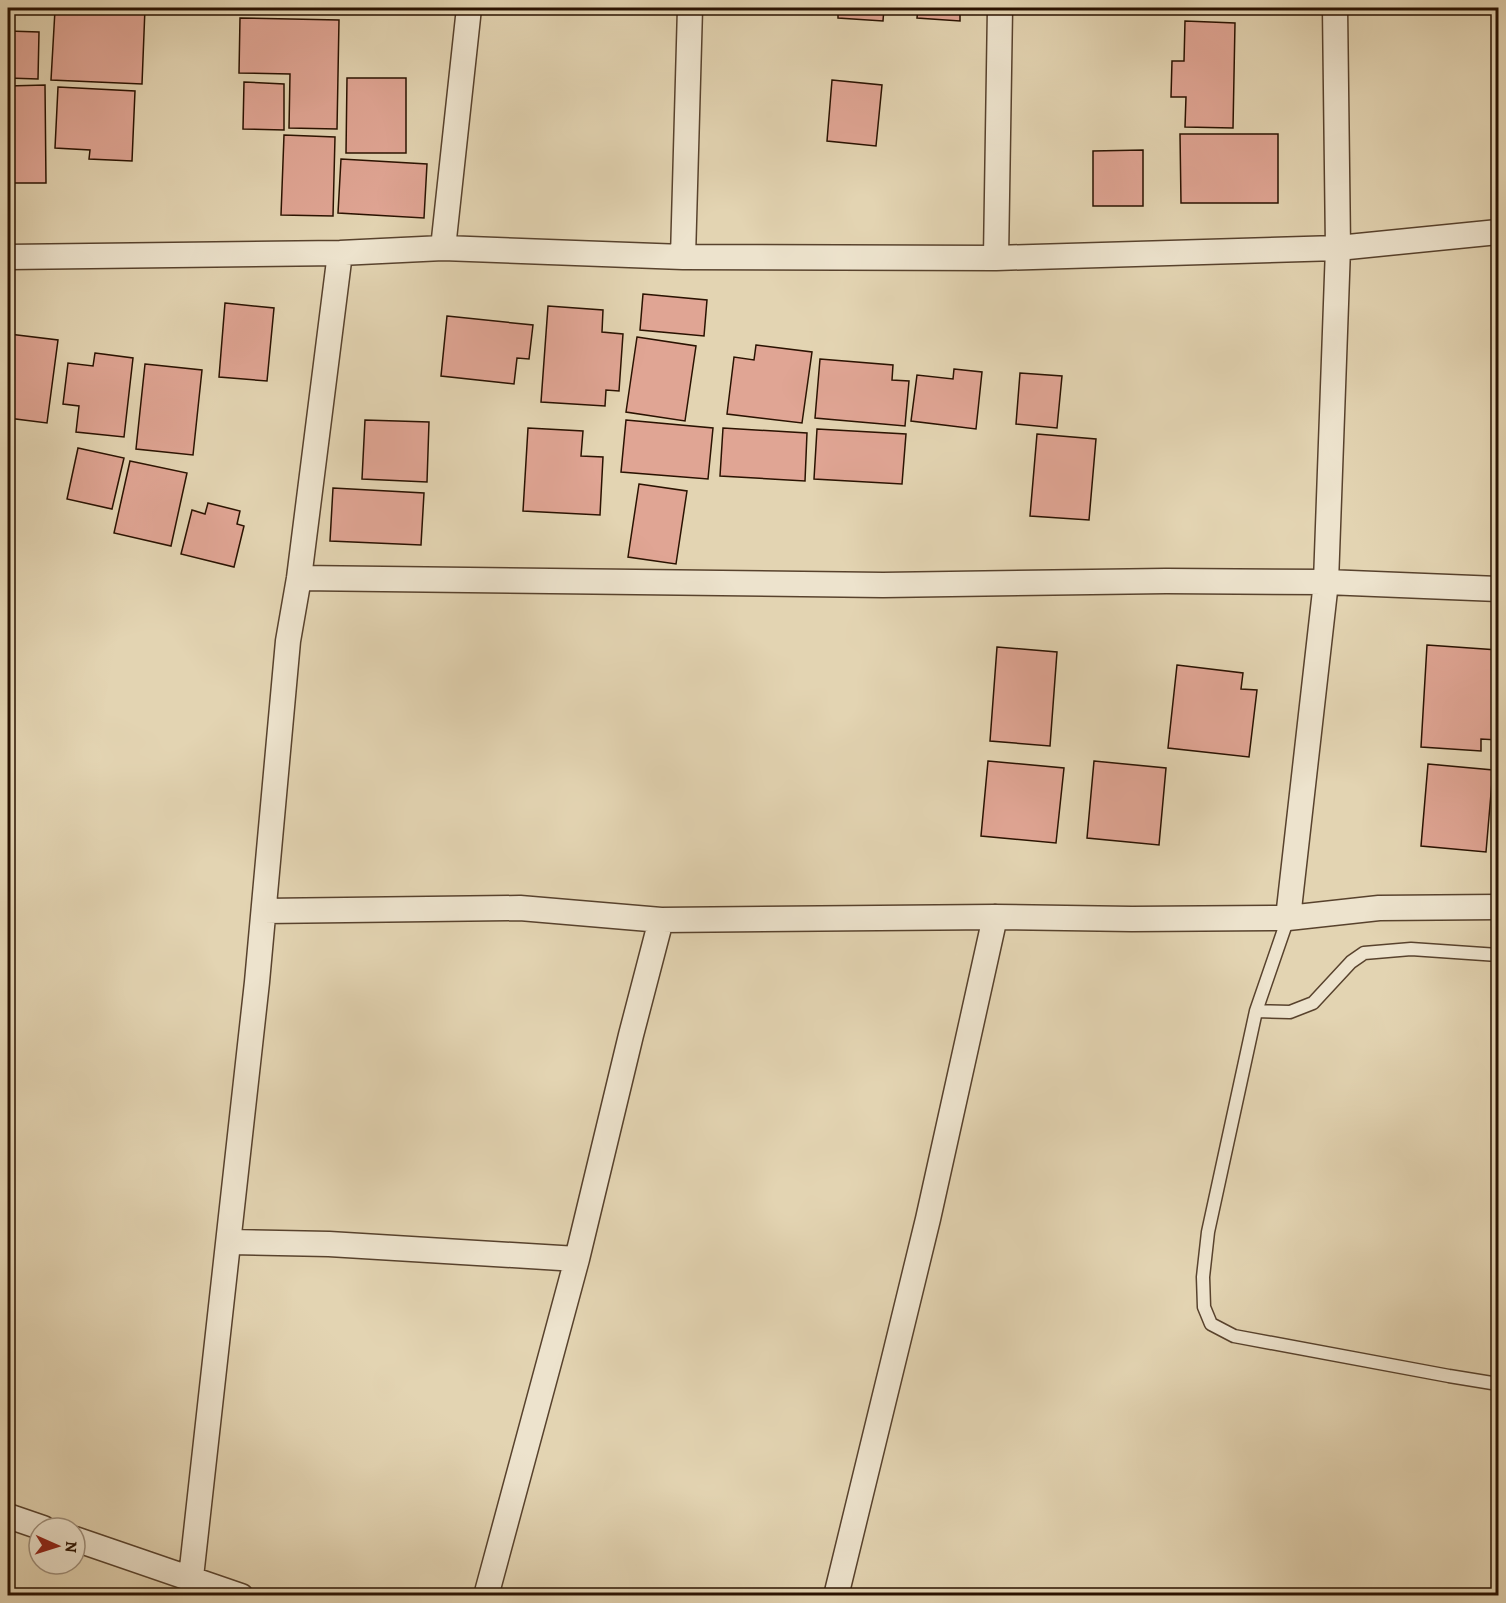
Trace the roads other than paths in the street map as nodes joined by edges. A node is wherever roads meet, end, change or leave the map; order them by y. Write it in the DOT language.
graph roads {
  1 [pos="469,8"];
  2 [pos="690,8"];
  3 [pos="1000,8"];
  4 [pos="1335,8"];
  5 [pos="1498,232"];
  6 [pos="443,248"];
  7 [pos="1338,248"];
  8 [pos="340,253"];
  9 [pos="8,257"];
  10 [pos="683,257"];
  11 [pos="996,258"];
  12 [pos="299,578"];
  13 [pos="1326,582"];
  14 [pos="1498,590"];
  15 [pos="1498,907"];
  16 [pos="264,911"];
  17 [pos="995,917"];
  18 [pos="1288,918"];
  19 [pos="661,920"];
  20 [pos="1498,955"];
  21 [pos="1256,1011"];
  22 [pos="230,1242"];
  23 [pos="577,1259"];
  24 [pos="1498,1384"];
  25 [pos="8,1516"];
  26 [pos="27,1523"];
  27 [pos="87,1543"];
  28 [pos="191,1577"];
  29 [pos="241,1596"];
  30 [pos="486,1596"];
  31 [pos="836,1596"];
  1 -- 6 [label="street"];
  2 -- 10 [label="street"];
  3 -- 11 [label="street"];
  4 -- 7 [label="street"];
  5 -- 7 [label="street"];
  6 -- 8 [label="street"];
  6 -- 10 [label="street"];
  7 -- 11 [label="street"];
  7 -- 13 [label="street"];
  8 -- 9 [label="street"];
  8 -- 12 [label="street"];
  10 -- 11 [label="street"];
  12 -- 13 [label="street"];
  12 -- 16 [label="street"];
  13 -- 14 [label="street"];
  13 -- 18 [label="street"];
  15 -- 18 [label="street"];
  16 -- 19 [label="street"];
  16 -- 22 [label="street"];
  17 -- 18 [label="street"];
  17 -- 19 [label="street"];
  17 -- 31 [label="street"];
  18 -- 21 [label="lane"];
  19 -- 23 [label="street"];
  20 -- 21 [label="lane"];
  21 -- 24 [label="lane"];
  22 -- 23 [label="street"];
  22 -- 28 [label="street"];
  23 -- 30 [label="street"];
  25 -- 26 [label="street"];
  27 -- 28 [label="street"];
  28 -- 29 [label="street"];
}
